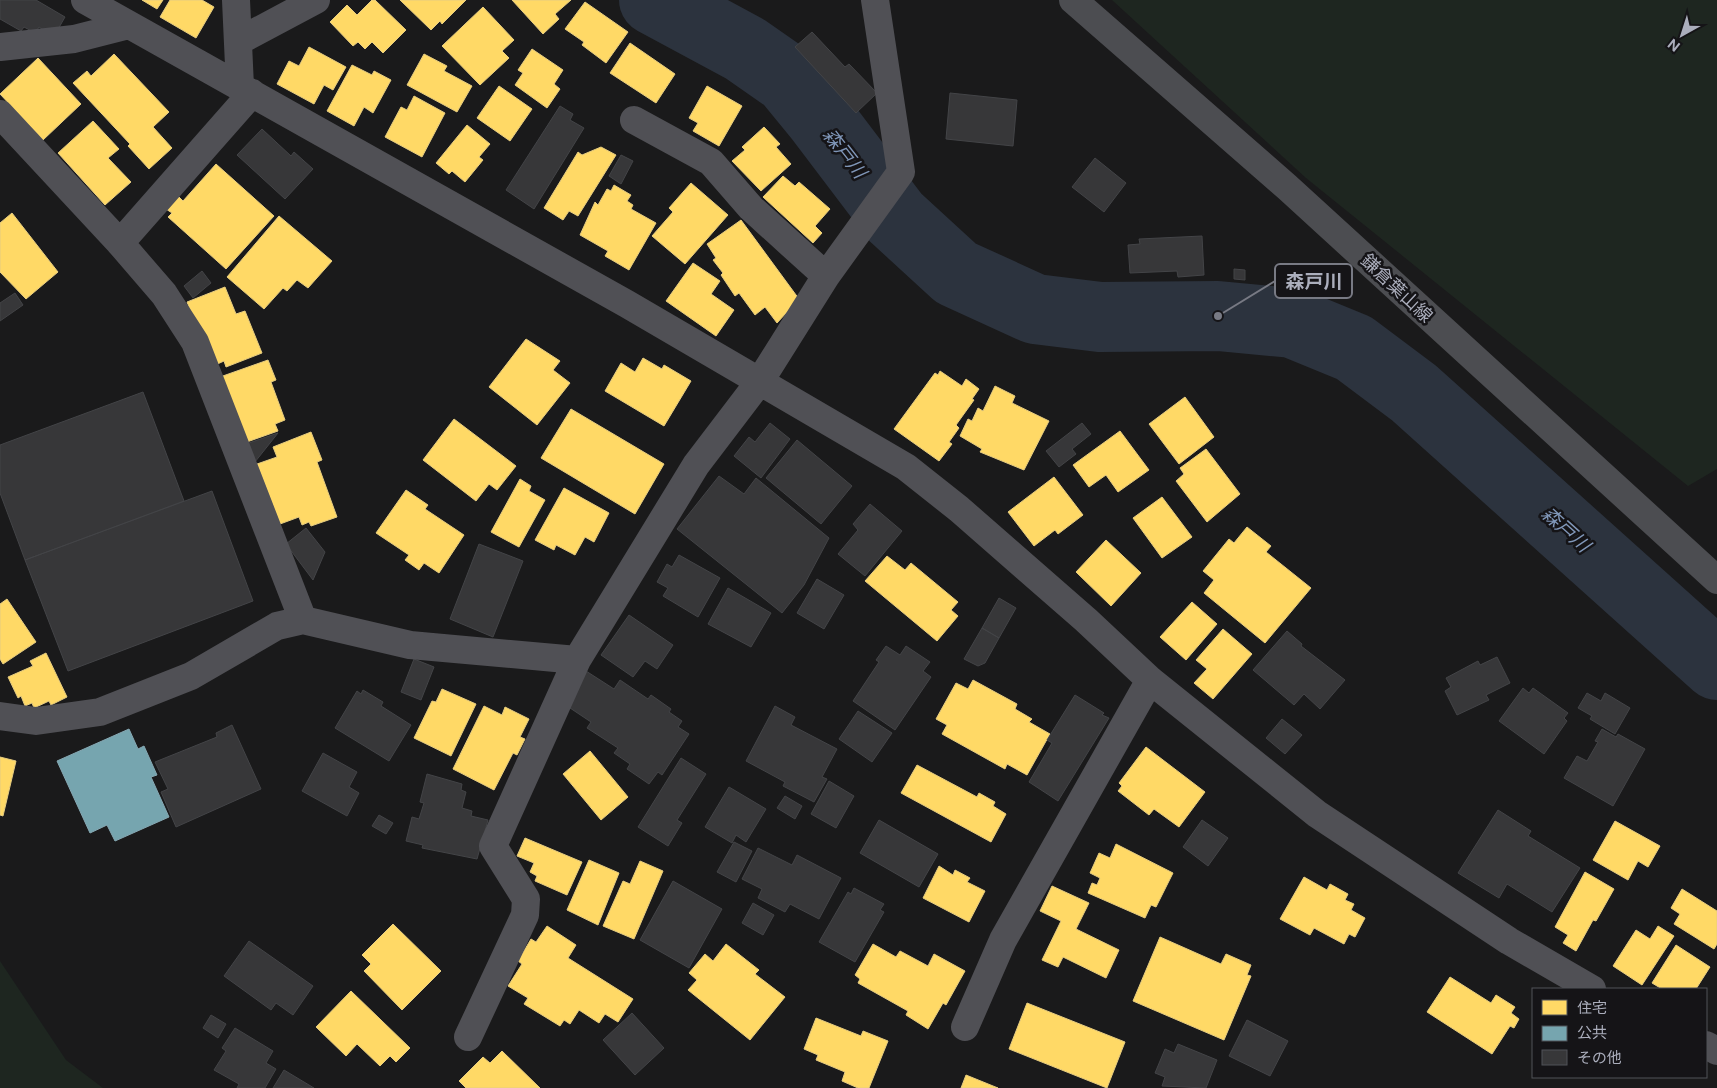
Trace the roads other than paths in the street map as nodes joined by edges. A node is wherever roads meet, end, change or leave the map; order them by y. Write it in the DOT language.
graph roads {
  1 [pos="85,0"];
  2 [pos="236,0"];
  3 [pos="316,0"];
  4 [pos="875,0"];
  5 [pos="1073,0"];
  6 [pos="129,25"];
  7 [pos="238,41"];
  8 [pos="0,47"];
  9 [pos="246,90"];
  10 [pos="0,114"];
  11 [pos="634,120"];
  12 [pos="120,243"];
  13 [pos="826,276"];
  14 [pos="760,381"];
  15 [pos="1717,580"];
  16 [pos="303,620"];
  17 [pos="578,660"];
  18 [pos="1150,680"];
  19 [pos="0,716"];
  20 [pos="1590,988"];
  21 [pos="965,1028"];
  22 [pos="468,1037"];
  1 -- 6 [label="street"];
  2 -- 7 [label="street"];
  3 -- 7 [label="street"];
  4 -- 13 [label="street"];
  5 -- 15 [label="main road, 鎌倉葉山線"];
  6 -- 8 [label="street"];
  6 -- 9 [label="street"];
  7 -- 9 [label="street"];
  9 -- 12 [label="street"];
  9 -- 14 [label="street"];
  10 -- 12 [label="street"];
  11 -- 13 [label="street"];
  12 -- 16 [label="street"];
  13 -- 14 [label="street"];
  14 -- 17 [label="street"];
  14 -- 18 [label="street"];
  16 -- 17 [label="street"];
  16 -- 19 [label="street"];
  17 -- 22 [label="street"];
  18 -- 20 [label="street"];
  18 -- 21 [label="street"];
}
